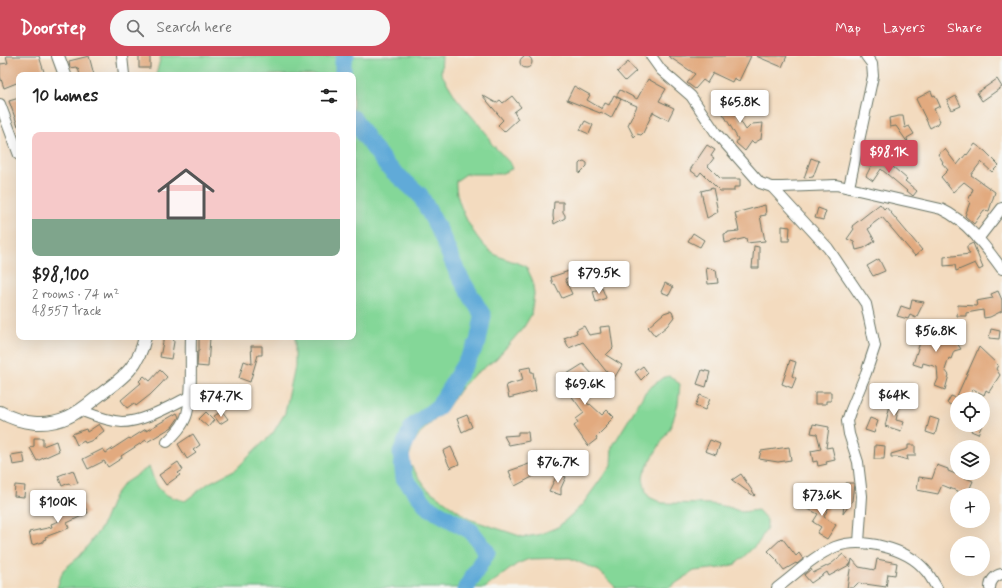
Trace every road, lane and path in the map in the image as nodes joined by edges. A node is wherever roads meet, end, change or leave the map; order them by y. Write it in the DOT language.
graph roads {
  1 [pos="58,56"];
  2 [pos="122,56"];
  3 [pos="651,56"];
  4 [pos="866,56"];
  5 [pos="64,72"];
  6 [pos="124,72"];
  7 [pos="0,104"];
  8 [pos="16,147"];
  9 [pos="772,187"];
  10 [pos="849,187"];
  11 [pos="1002,208"];
  12 [pos="978,239"];
  13 [pos="1002,269"];
  14 [pos="144,340"];
  15 [pos="191,340"];
  16 [pos="189,397"];
  17 [pos="80,410"];
  18 [pos="0,412"];
  19 [pos="168,442"];
  20 [pos="859,543"];
  21 [pos="1002,574"];
  22 [pos="777,588"];
  23 [pos="937,588"];
  24 [pos="990,588"];
  1 -- 5 [label="street"];
  2 -- 6 [label="street"];
  3 -- 9 [label="street"];
  4 -- 10 [label="street"];
  7 -- 8 [label="street"];
  9 -- 10 [label="street"];
  9 -- 20 [label="street"];
  10 -- 12 [label="street"];
  11 -- 12 [label="street"];
  12 -- 13 [label="street"];
  14 -- 17 [label="street"];
  15 -- 16 [label="street"];
  16 -- 17 [label="street"];
  16 -- 19 [label="street"];
  17 -- 18 [label="street"];
  20 -- 22 [label="street"];
  20 -- 23 [label="street"];
  21 -- 24 [label="street"];
}
